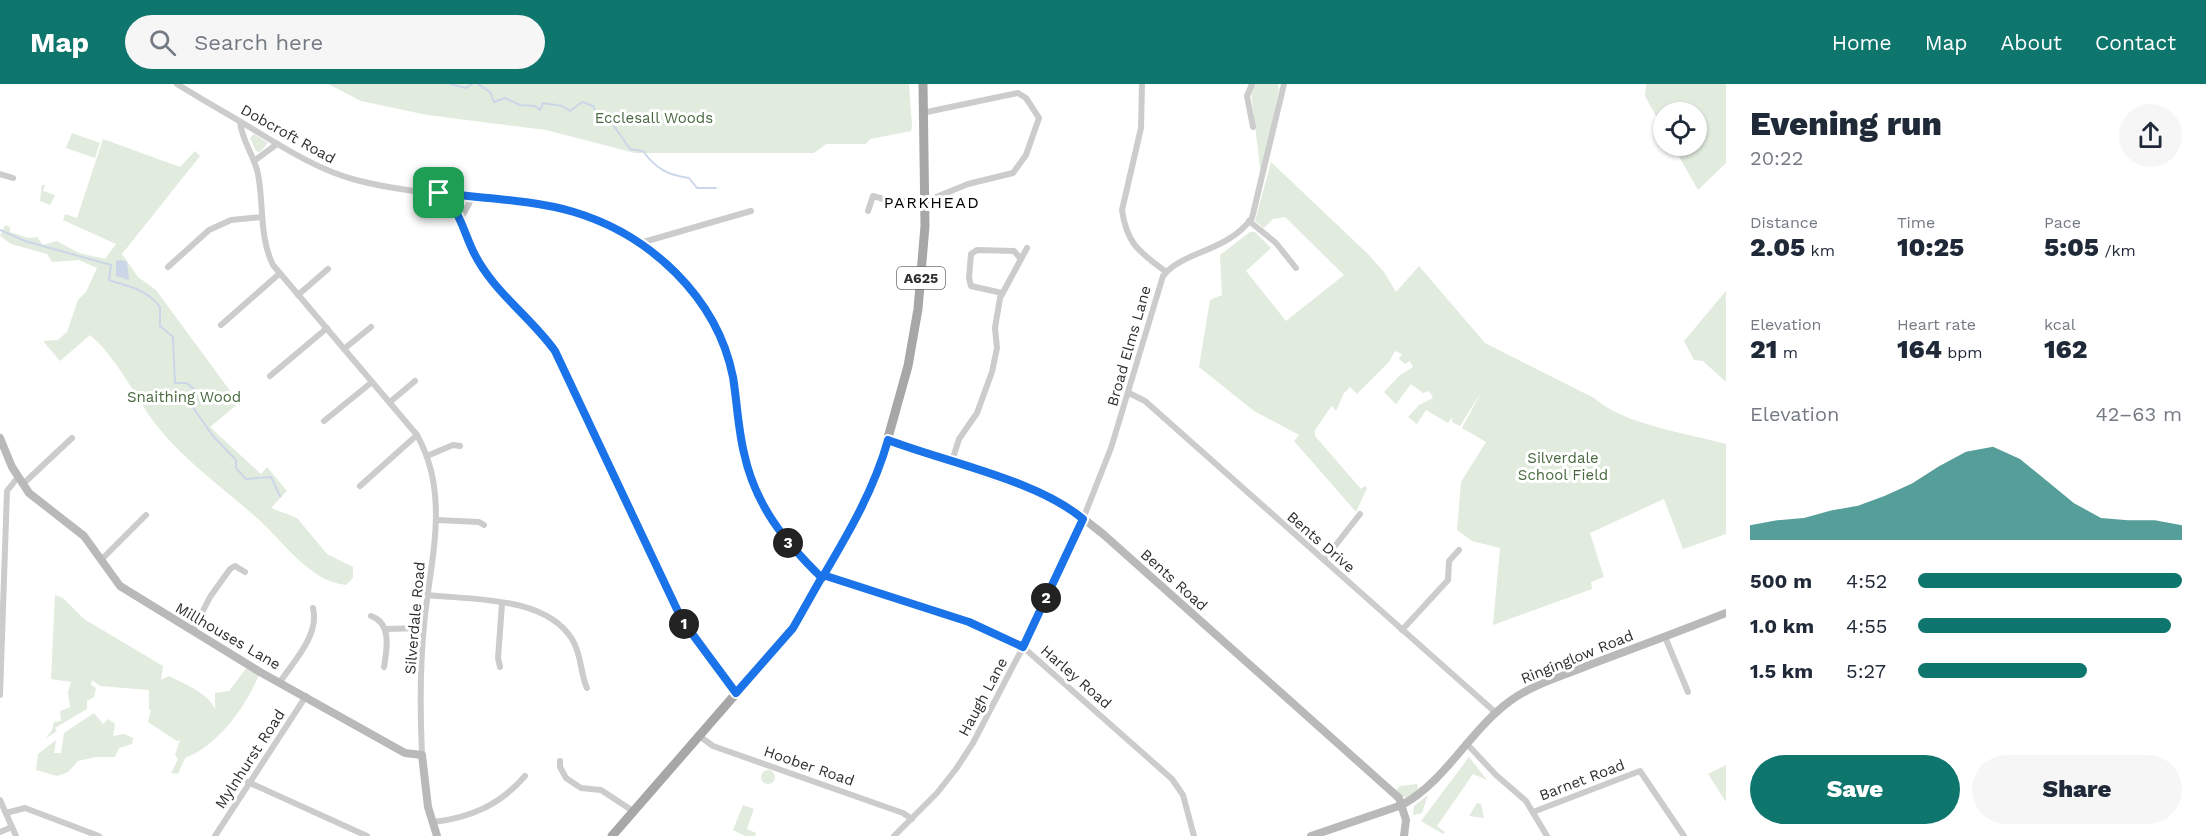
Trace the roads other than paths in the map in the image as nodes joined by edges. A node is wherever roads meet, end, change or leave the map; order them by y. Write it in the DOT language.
graph roads {
  1 [pos="177,84"];
  2 [pos="923,84"];
  3 [pos="1142,84"];
  4 [pos="1251,84"];
  5 [pos="1284,84"];
  6 [pos="922,113"];
  7 [pos="240,122"];
  8 [pos="1253,128"];
  9 [pos="277,144"];
  10 [pos="254,161"];
  11 [pos="0,174"];
  12 [pos="13,178"];
  13 [pos="439,193"];
  14 [pos="477,197"];
  15 [pos="924,202"];
  16 [pos="751,211"];
  17 [pos="868,211"];
  18 [pos="262,217"];
  19 [pos="461,218"];
  20 [pos="1249,222"];
  21 [pos="640,243"];
  22 [pos="1027,248"];
  23 [pos="1020,258"];
  24 [pos="168,267"];
  25 [pos="1296,268"];
  26 [pos="328,269"];
  27 [pos="1166,272"];
  28 [pos="279,274"];
  29 [pos="1002,293"];
  30 [pos="298,295"];
  31 [pos="220,325"];
  32 [pos="371,327"];
  33 [pos="327,328"];
  34 [pos="344,349"];
  35 [pos="270,375"];
  36 [pos="415,381"];
  37 [pos="372,382"];
  38 [pos="1129,393"];
  39 [pos="390,402"];
  40 [pos="324,421"];
  41 [pos="417,435"];
  42 [pos="0,438"];
  43 [pos="72,438"];
  44 [pos="888,440"];
  45 [pos="460,446"];
  46 [pos="427,456"];
  47 [pos="952,461"];
  48 [pos="20,481"];
  49 [pos="360,486"];
  50 [pos="0,503"];
  51 [pos="6,508"];
  52 [pos="146,514"];
  53 [pos="1360,514"];
  54 [pos="437,519"];
  55 [pos="1083,519"];
  56 [pos="484,525"];
  57 [pos="1459,549"];
  58 [pos="101,560"];
  59 [pos="1324,560"];
  60 [pos="245,572"];
  61 [pos="822,577"];
  62 [pos="427,595"];
  63 [pos="502,604"];
  64 [pos="313,608"];
  65 [pos="1726,613"];
  66 [pos="371,616"];
  67 [pos="423,628"];
  68 [pos="386,629"];
  69 [pos="193,630"];
  70 [pos="1402,630"];
  71 [pos="1665,637"];
  72 [pos="1023,647"];
  73 [pos="384,667"];
  74 [pos="500,668"];
  75 [pos="280,682"];
  76 [pos="587,688"];
  77 [pos="1688,692"];
  78 [pos="736,693"];
  79 [pos="0,694"];
  80 [pos="306,696"];
  81 [pos="1495,712"];
  82 [pos="698,735"];
  83 [pos="1465,742"];
  84 [pos="422,754"];
  85 [pos="560,761"];
  86 [pos="525,776"];
  87 [pos="248,782"];
  88 [pos="0,800"];
  89 [pos="1402,805"];
  90 [pos="633,811"];
  91 [pos="1533,812"];
  92 [pos="6,813"];
  93 [pos="912,819"];
  94 [pos="433,822"];
  95 [pos="12,827"];
  96 [pos="0,832"];
  97 [pos="16,836"];
  98 [pos="99,836"];
  99 [pos="215,836"];
  100 [pos="367,836"];
  101 [pos="437,836"];
  102 [pos="612,836"];
  103 [pos="894,836"];
  104 [pos="1194,836"];
  105 [pos="1311,836"];
  106 [pos="1404,836"];
  107 [pos="1547,836"];
  108 [pos="1684,836"];
  1 -- 7 [label="street, Dobcroft Road"];
  2 -- 6 [label="main road, A625"];
  3 -- 27 [label="street"];
  4 -- 8 [label="street"];
  5 -- 20 [label="street"];
  6 -- 15 [label="main road, A625"];
  6 -- 15 [label="street"];
  7 -- 9 [label="street, Dobcroft Road"];
  7 -- 10 [label="street, Silverdale Road"];
  9 -- 10 [label="street"];
  9 -- 13 [label="street, Dobcroft Road"];
  10 -- 18 [label="street, Silverdale Road"];
  11 -- 12 [label="street"];
  13 -- 14 [label="street, Dobcroft Road"];
  13 -- 19 [label="street"];
  14 -- 19 [label="street"];
  14 -- 21 [label="street, Dobcroft Road"];
  15 -- 17 [label="street"];
  15 -- 44 [label="main road, A625"];
  16 -- 21 [label="street"];
  18 -- 24 [label="street"];
  18 -- 28 [label="street, Silverdale Road"];
  19 -- 78 [label="street"];
  20 -- 25 [label="street"];
  20 -- 27 [label="street, Broad Elms Lane"];
  21 -- 61 [label="street, Dobcroft Road"];
  22 -- 23 [label="street"];
  23 -- 29 [label="street"];
  23 -- 29 [label="street"];
  26 -- 30 [label="street"];
  27 -- 38 [label="street, Broad Elms Lane"];
  28 -- 30 [label="street, Silverdale Road"];
  28 -- 31 [label="street"];
  29 -- 47 [label="street"];
  30 -- 33 [label="street, Silverdale Road"];
  32 -- 34 [label="street"];
  33 -- 34 [label="street, Silverdale Road"];
  33 -- 35 [label="street"];
  34 -- 37 [label="street, Silverdale Road"];
  36 -- 39 [label="street"];
  37 -- 39 [label="street, Silverdale Road"];
  37 -- 40 [label="street"];
  38 -- 55 [label="street, Broad Elms Lane"];
  38 -- 59 [label="street, Bents Drive"];
  39 -- 41 [label="street, Silverdale Road"];
  41 -- 46 [label="street, Silverdale Road"];
  41 -- 49 [label="street"];
  42 -- 48 [label="street, Millhouses Lane"];
  43 -- 48 [label="street"];
  44 -- 47 [label="street, Bents Road"];
  44 -- 61 [label="main road, A625"];
  45 -- 46 [label="street"];
  46 -- 54 [label="street, Silverdale Road"];
  47 -- 55 [label="street, Bents Road"];
  48 -- 51 [label="street"];
  48 -- 58 [label="street, Millhouses Lane"];
  50 -- 51 [label="street"];
  51 -- 79 [label="street"];
  52 -- 58 [label="street"];
  53 -- 59 [label="street"];
  54 -- 56 [label="street"];
  54 -- 62 [label="street, Silverdale Road"];
  55 -- 72 [label="street, Haugh Lane"];
  55 -- 89 [label="street, Bents Road"];
  57 -- 70 [label="street"];
  58 -- 69 [label="street, Millhouses Lane"];
  59 -- 70 [label="street, Bents Drive"];
  60 -- 69 [label="street"];
  61 -- 72 [label="street, Harley Road"];
  61 -- 78 [label="main road, A625"];
  62 -- 63 [label="street"];
  62 -- 67 [label="street, Silverdale Road"];
  63 -- 74 [label="street"];
  63 -- 76 [label="street"];
  64 -- 75 [label="street"];
  65 -- 71 [label="street, Ringinglow Road"];
  66 -- 68 [label="street"];
  67 -- 68 [label="street"];
  67 -- 84 [label="street, Silverdale Road"];
  68 -- 73 [label="street"];
  69 -- 75 [label="street, Millhouses Lane"];
  70 -- 81 [label="street, Bents Drive"];
  71 -- 77 [label="street"];
  71 -- 81 [label="street, Ringinglow Road"];
  72 -- 93 [label="street, Haugh Lane"];
  72 -- 104 [label="street, Harley Road"];
  75 -- 80 [label="street, Millhouses Lane"];
  78 -- 82 [label="main road, A625"];
  80 -- 84 [label="street, Millhouses Lane"];
  80 -- 87 [label="street, Mylnhurst Road"];
  81 -- 83 [label="street, Ringinglow Road"];
  82 -- 90 [label="main road, A625"];
  82 -- 93 [label="street, Hoober Road"];
  83 -- 89 [label="street, Ringinglow Road"];
  83 -- 91 [label="street"];
  84 -- 94 [label="street"];
  85 -- 90 [label="street"];
  86 -- 94 [label="street"];
  87 -- 99 [label="street, Mylnhurst Road"];
  87 -- 100 [label="street"];
  88 -- 92 [label="street"];
  89 -- 105 [label="street, Ringinglow Road"];
  89 -- 106 [label="street"];
  90 -- 102 [label="main road, A625"];
  91 -- 107 [label="street"];
  91 -- 108 [label="street, Barnet Road"];
  92 -- 95 [label="street"];
  92 -- 98 [label="street"];
  93 -- 103 [label="street, Haugh Lane"];
  94 -- 101 [label="street"];
  95 -- 96 [label="street"];
  95 -- 97 [label="street"];
}
